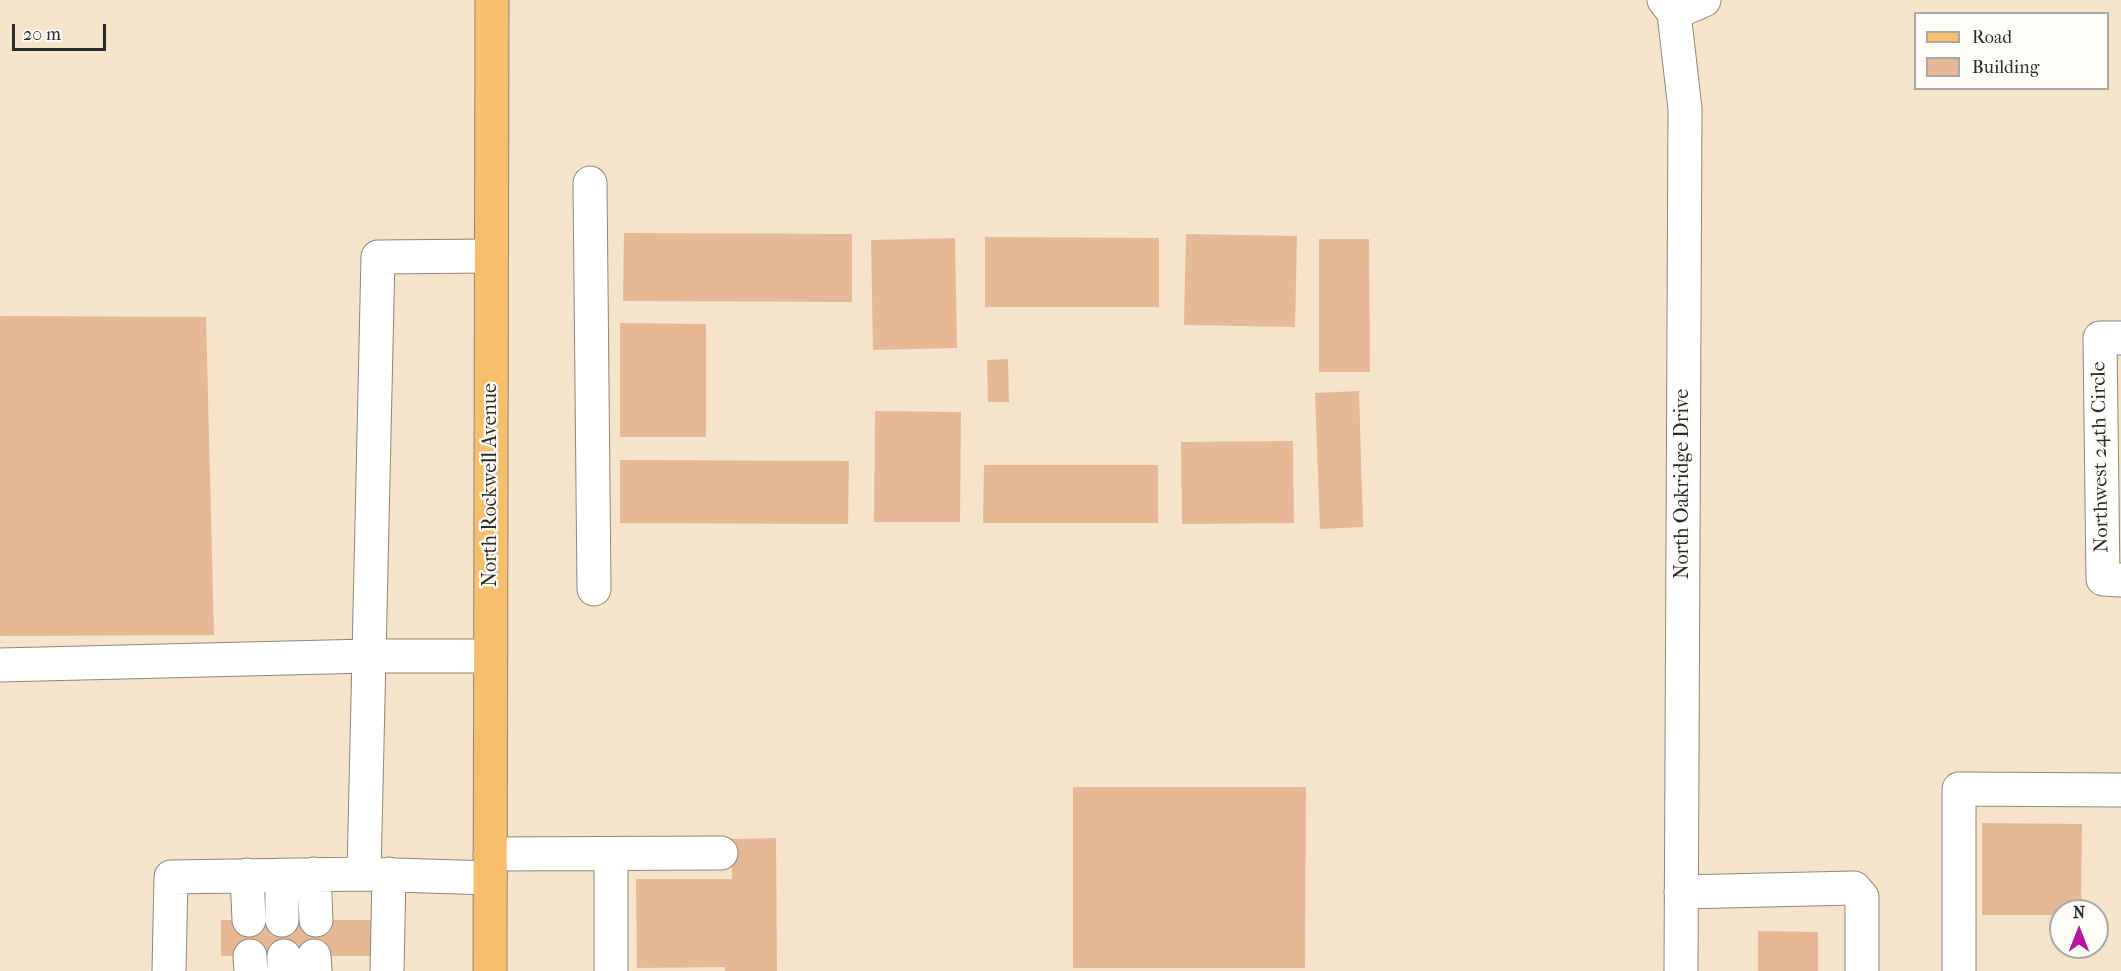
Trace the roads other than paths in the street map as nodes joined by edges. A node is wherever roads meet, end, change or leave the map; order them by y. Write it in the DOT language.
graph roads {
  1 [pos="492,0"];
  2 [pos="1704,0"];
  3 [pos="1669,6"];
  4 [pos="590,183"];
  5 [pos="491,256"];
  6 [pos="2121,338"];
  7 [pos="2121,580"];
  8 [pos="594,589"];
  9 [pos="369,656"];
  10 [pos="490,656"];
  11 [pos="0,665"];
  12 [pos="2121,790"];
  13 [pos="721,853"];
  14 [pos="611,854"];
  15 [pos="490,866"];
  16 [pos="376,874"];
  17 [pos="247,875"];
  18 [pos="298,875"];
  19 [pos="1681,892"];
  20 [pos="249,920"];
  21 [pos="282,920"];
  22 [pos="315,920"];
  23 [pos="169,971"];
  24 [pos="387,971"];
  25 [pos="490,971"];
  26 [pos="611,971"];
  27 [pos="1681,971"];
  28 [pos="1862,971"];
  29 [pos="1959,971"];
  1 -- 5 [label="main road, North Rockwell Avenue"];
  2 -- 3 [label="street"];
  3 -- 19 [label="street, North Oakridge Drive"];
  4 -- 8 [label="street"];
  5 -- 9 [label="street"];
  5 -- 10 [label="main road, North Rockwell Avenue"];
  6 -- 7 [label="street, Northwest 24th Circle"];
  9 -- 10 [label="street"];
  9 -- 11 [label="street"];
  9 -- 16 [label="street"];
  10 -- 15 [label="main road, North Rockwell Avenue"];
  12 -- 29 [label="street"];
  13 -- 14 [label="street"];
  14 -- 15 [label="street"];
  14 -- 26 [label="street"];
  15 -- 16 [label="street"];
  15 -- 25 [label="main road, North Rockwell Avenue"];
  16 -- 18 [label="street"];
  16 -- 24 [label="street"];
  17 -- 18 [label="street"];
  17 -- 20 [label="street"];
  17 -- 23 [label="street"];
  18 -- 21 [label="street"];
  18 -- 22 [label="street"];
  19 -- 27 [label="street, North Oakridge Drive"];
  19 -- 28 [label="street"];
}
